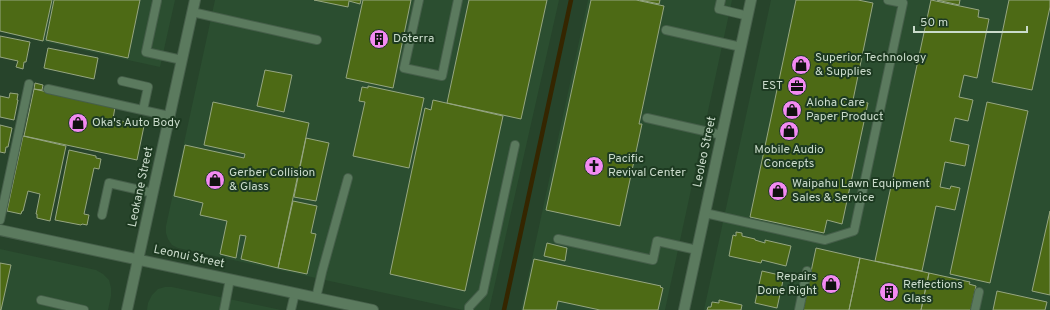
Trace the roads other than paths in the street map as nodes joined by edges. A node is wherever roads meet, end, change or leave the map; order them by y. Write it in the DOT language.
graph roads {
  1 [pos="194,0"];
  2 [pos="419,0"];
  3 [pos="458,0"];
  4 [pos="721,0"];
  5 [pos="751,0"];
  6 [pos="888,0"];
  7 [pos="157,1"];
  8 [pos="192,12"];
  9 [pos="748,16"];
  10 [pos="666,30"];
  11 [pos="317,40"];
  12 [pos="741,47"];
  13 [pos="182,60"];
  14 [pos="122,81"];
  15 [pos="28,84"];
  16 [pos="48,89"];
  17 [pos="142,110"];
  18 [pos="169,116"];
  19 [pos="647,118"];
  20 [pos="722,135"];
  21 [pos="515,145"];
  22 [pos="348,178"];
  23 [pos="153,193"];
  24 [pos="705,214"];
  25 [pos="102,215"];
  26 [pos="0,220"];
  27 [pos="0,230"];
  28 [pos="558,240"];
  29 [pos="697,250"];
  30 [pos="138,260"];
  31 [pos="807,271"];
  32 [pos="230,279"];
  33 [pos="979,292"];
  34 [pos="295,293"];
  35 [pos="316,298"];
  36 [pos="41,300"];
  37 [pos="84,310"];
  38 [pos="127,310"];
  39 [pos="224,310"];
  40 [pos="291,310"];
  41 [pos="373,310"];
  42 [pos="469,310"];
  43 [pos="684,310"];
  44 [pos="799,310"];
  45 [pos="975,310"];
  1 -- 8 [label="street, Leokane Street"];
  2 -- 3 [label="lane"];
  4 -- 9 [label="lane"];
  5 -- 9 [label="street, Leoleo Street"];
  6 -- 24 [label="lane"];
  7 -- 13 [label="lane"];
  8 -- 11 [label="lane"];
  8 -- 13 [label="street, Leokane Street"];
  9 -- 12 [label="street, Leoleo Street"];
  10 -- 12 [label="lane"];
  12 -- 20 [label="street, Leoleo Street"];
  13 -- 18 [label="street, Leokane Street"];
  14 -- 17 [label="lane"];
  15 -- 26 [label="lane"];
  16 -- 17 [label="lane"];
  17 -- 18 [label="lane"];
  18 -- 23 [label="street, Leokane Street"];
  19 -- 20 [label="lane"];
  20 -- 24 [label="street, Leoleo Street"];
  21 -- 42 [label="lane"];
  22 -- 35 [label="lane"];
  23 -- 25 [label="lane"];
  23 -- 30 [label="street, Leokane Street"];
  24 -- 29 [label="street, Leoleo Street"];
  27 -- 30 [label="street, Leonui Street"];
  28 -- 29 [label="lane"];
  29 -- 43 [label="street, Leoleo Street"];
  30 -- 32 [label="street, Leonui Street"];
  30 -- 38 [label="street, Leokane Street"];
  31 -- 44 [label="lane"];
  32 -- 34 [label="street, Leonui Street"];
  32 -- 39 [label="lane"];
  33 -- 45 [label="lane"];
  34 -- 35 [label="street, Leonui Street"];
  34 -- 40 [label="lane"];
  35 -- 41 [label="street, Leonui Street"];
  36 -- 37 [label="lane"];
}
